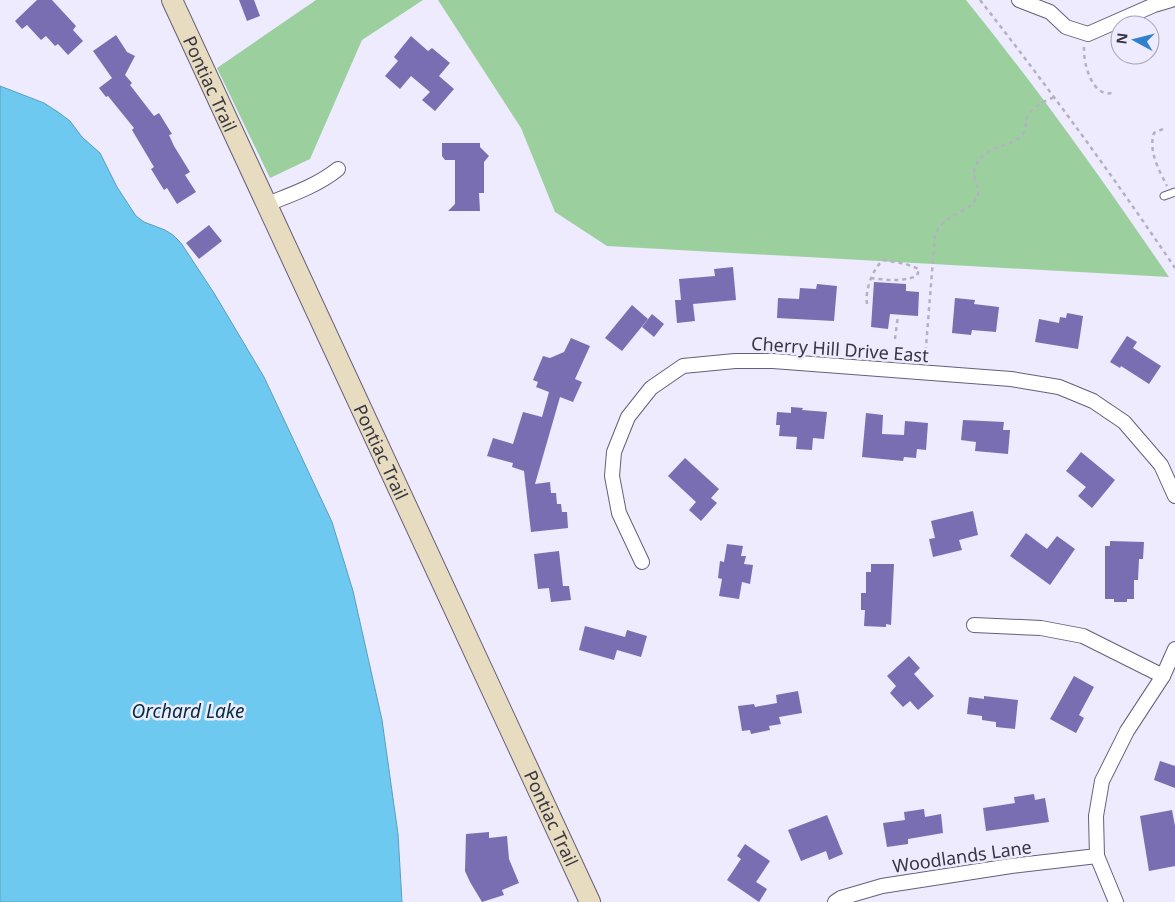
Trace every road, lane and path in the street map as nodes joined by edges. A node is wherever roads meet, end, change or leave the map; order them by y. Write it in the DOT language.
graph roads {
  1 [pos="172,0"];
  2 [pos="980,0"];
  3 [pos="1018,0"];
  4 [pos="1171,0"];
  5 [pos="1153,3"];
  6 [pos="1088,34"];
  7 [pos="1115,92"];
  8 [pos="1054,96"];
  9 [pos="1162,129"];
  10 [pos="338,169"];
  11 [pos="1170,194"];
  12 [pos="265,206"];
  13 [pos="1175,268"];
  14 [pos="871,278"];
  15 [pos="867,304"];
  16 [pos="898,314"];
  17 [pos="895,339"];
  18 [pos="924,373"];
  19 [pos="1175,496"];
  20 [pos="642,562"];
  21 [pos="974,625"];
  22 [pos="1175,649"];
  23 [pos="1164,676"];
  24 [pos="1097,856"];
  25 [pos="590,902"];
  26 [pos="835,902"];
  27 [pos="1116,902"];
  1 -- 12 [label="main road, Pontiac Trail"];
  2 -- 8 [label="path"];
  3 -- 6 [label="street"];
  4 -- 5 [label="street"];
  5 -- 6 [label="street"];
  6 -- 7 [label="path"];
  8 -- 13 [label="path"];
  8 -- 18 [label="path"];
  9 -- 11 [label="path"];
  10 -- 12 [label="street"];
  12 -- 25 [label="main road, Pontiac Trail"];
  14 -- 14 [label="path"];
  14 -- 15 [label="path"];
  16 -- 17 [label="path"];
  18 -- 19 [label="street, Cherry Hill Drive East"];
  18 -- 20 [label="street, Cherry Hill Drive East"];
  21 -- 23 [label="street"];
  22 -- 23 [label="street"];
  23 -- 24 [label="street"];
  24 -- 26 [label="street, Woodlands Lane"];
  24 -- 27 [label="street"];
}
